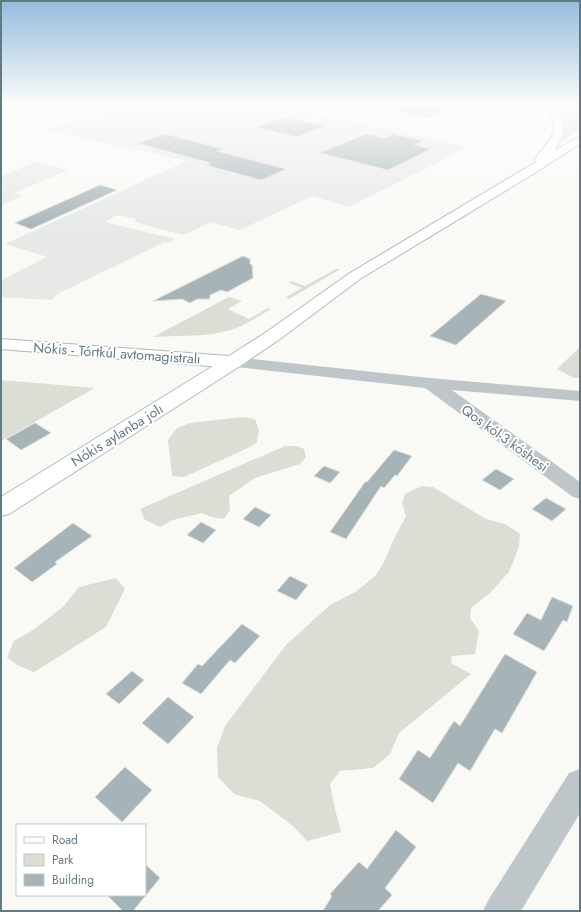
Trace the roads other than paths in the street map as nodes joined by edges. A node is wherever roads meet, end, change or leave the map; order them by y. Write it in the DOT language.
graph roads {
  1 [pos="551,149"];
  2 [pos="574,149"];
  3 [pos="529,172"];
  4 [pos="274,335"];
  5 [pos="1,344"];
  6 [pos="233,362"];
  7 [pos="430,383"];
  8 [pos="580,396"];
  9 [pos="580,492"];
  10 [pos="1,508"];
  11 [pos="580,784"];
  12 [pos="501,911"];
  1 -- 3 [label="main road"];
  2 -- 3 [label="main road"];
  2 -- 4 [label="main road"];
  3 -- 4 [label="main road"];
  4 -- 6 [label="main road, Nókis aylanba jolı"];
  5 -- 6 [label="main road, Nókis - Tórtkúl avtomagistralı"];
  6 -- 7 [label="street"];
  6 -- 10 [label="main road, Nókis aylanba jolı"];
  7 -- 8 [label="street"];
  7 -- 9 [label="street, Qos kól-3 kóshesi"];
  11 -- 12 [label="street"];
}
